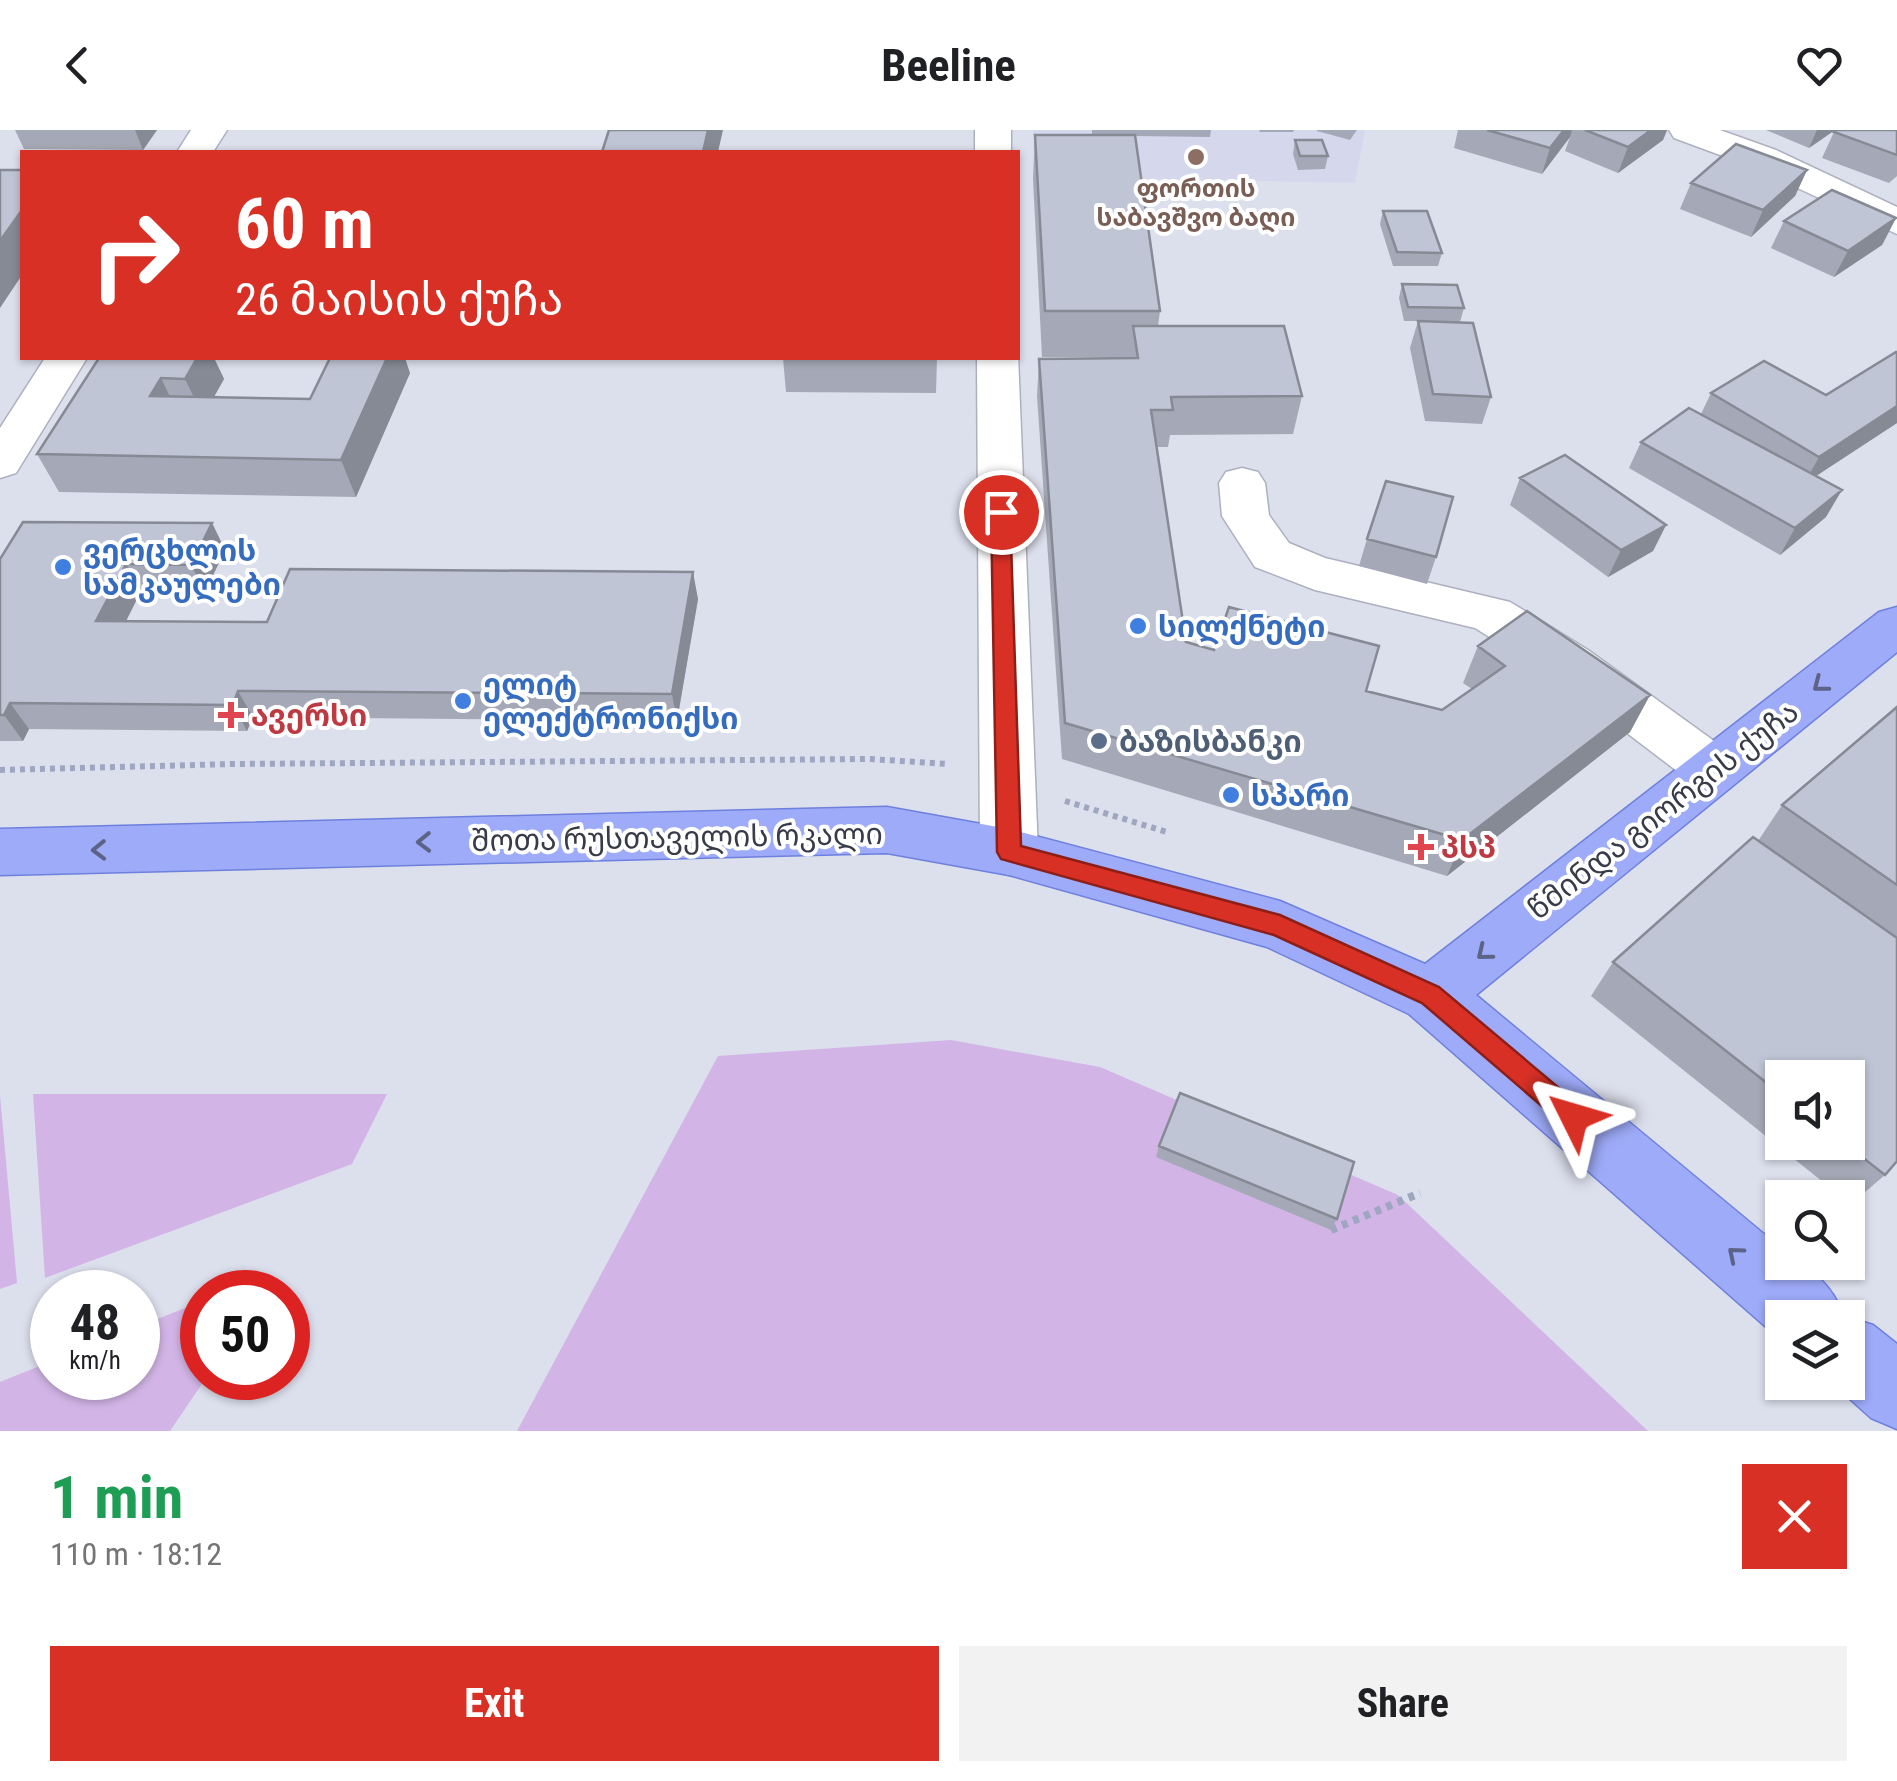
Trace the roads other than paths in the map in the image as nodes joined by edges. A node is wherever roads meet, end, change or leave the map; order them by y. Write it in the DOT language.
graph roads {
  1 [pos="1687,130"];
  2 [pos="1897,222"];
  3 [pos="65,360"];
  4 [pos="998,360"];
  5 [pos="0,463"];
  6 [pos="1242,483"];
  7 [pos="1897,625"];
  8 [pos="1713,770"];
  9 [pos="0,852"];
  10 [pos="1009,852"];
  11 [pos="1430,995"];
  12 [pos="1789,1300"];
  13 [pos="1865,1365"];
  14 [pos="1897,1392"];
  1 -- 2 [label="street"];
  3 -- 5 [label="street"];
  4 -- 10 [label="street"];
  6 -- 8 [label="street"];
  7 -- 8 [label="main road, წმინდა გიორგის ქუჩა, one-way"];
  8 -- 11 [label="main road, წმინდა გიორგის ქუჩა, one-way"];
  10 -- 9 [label="main road, შოთა რუსთაველის რკალი, one-way"];
  10 -- 11 [label="main road, შოთა რუსთაველის რკალი"];
  12 -- 11 [label="main road, შოთა რუსთაველის რკალი, one-way"];
  13 -- 14 [label="main road"];
}
